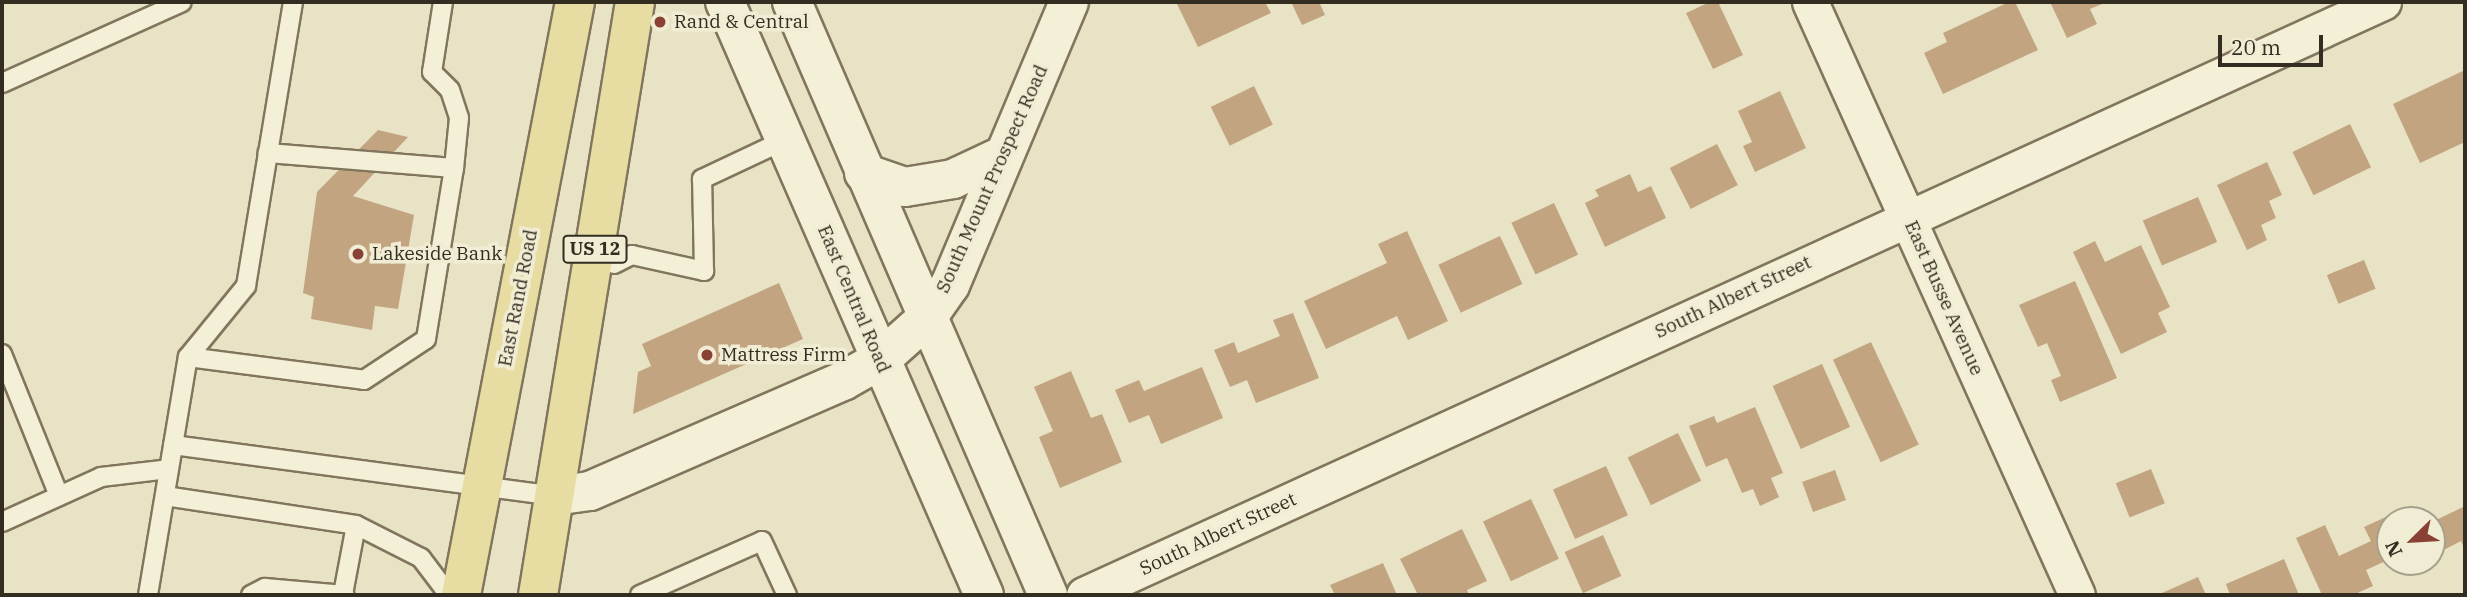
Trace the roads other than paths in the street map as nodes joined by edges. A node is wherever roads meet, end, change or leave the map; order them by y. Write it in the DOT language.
graph roads {
  1 [pos="182,2"];
  2 [pos="293,2"];
  3 [pos="443,2"];
  4 [pos="575,2"];
  5 [pos="635,2"];
  6 [pos="726,2"];
  7 [pos="792,2"];
  8 [pos="1069,2"];
  9 [pos="1810,2"];
  10 [pos="2383,2"];
  11 [pos="2,83"];
  12 [pos="785,140"];
  13 [pos="268,153"];
  14 [pos="1004,155"];
  15 [pos="454,168"];
  16 [pos="864,173"];
  17 [pos="1908,217"];
  18 [pos="614,264"];
  19 [pos="927,318"];
  20 [pos="2,354"];
  21 [pos="188,358"];
  22 [pos="880,360"];
  23 [pos="173,445"];
  24 [pos="169,469"];
  25 [pos="480,490"];
  26 [pos="59,496"];
  27 [pos="165,496"];
  28 [pos="554,496"];
  29 [pos="2,522"];
  30 [pos="356,525"];
  31 [pos="344,594"];
  32 [pos="148,595"];
  33 [pos="251,595"];
  34 [pos="449,595"];
  35 [pos="461,595"];
  36 [pos="538,595"];
  37 [pos="640,595"];
  38 [pos="787,595"];
  39 [pos="984,595"];
  40 [pos="1048,595"];
  41 [pos="1084,595"];
  42 [pos="2077,595"];
  1 -- 11 [label="lane"];
  2 -- 13 [label="lane"];
  3 -- 15 [label="lane"];
  4 -- 25 [label="main road, East Rand Road"];
  5 -- 28 [label="main road, US 12"];
  6 -- 12 [label="main road, East Central Road"];
  7 -- 16 [label="main road"];
  8 -- 14 [label="main road, South Mount Prospect Road"];
  9 -- 17 [label="street, East Busse Avenue"];
  10 -- 17 [label="street, South Albert Street"];
  12 -- 18 [label="lane"];
  12 -- 22 [label="main road, East Central Road"];
  13 -- 15 [label="lane"];
  13 -- 21 [label="lane"];
  14 -- 16 [label="main road"];
  14 -- 19 [label="main road, South Mount Prospect Road"];
  15 -- 21 [label="lane"];
  16 -- 19 [label="main road"];
  17 -- 41 [label="street, South Albert Street"];
  17 -- 42 [label="street, East Busse Avenue"];
  19 -- 22 [label="main road, South Mount Prospect Road"];
  19 -- 40 [label="main road"];
  20 -- 26 [label="lane"];
  21 -- 23 [label="lane"];
  22 -- 28 [label="main road, South Mount Prospect Road"];
  22 -- 39 [label="main road, East Central Road"];
  23 -- 24 [label="lane"];
  23 -- 25 [label="lane"];
  24 -- 26 [label="lane"];
  24 -- 27 [label="lane"];
  25 -- 28 [label="lane"];
  25 -- 35 [label="main road, East Rand Road"];
  26 -- 29 [label="lane"];
  27 -- 30 [label="lane"];
  27 -- 32 [label="lane"];
  28 -- 36 [label="main road, US 12"];
  30 -- 31 [label="lane"];
  30 -- 34 [label="lane"];
  31 -- 33 [label="lane"];
  37 -- 38 [label="lane"];
}
